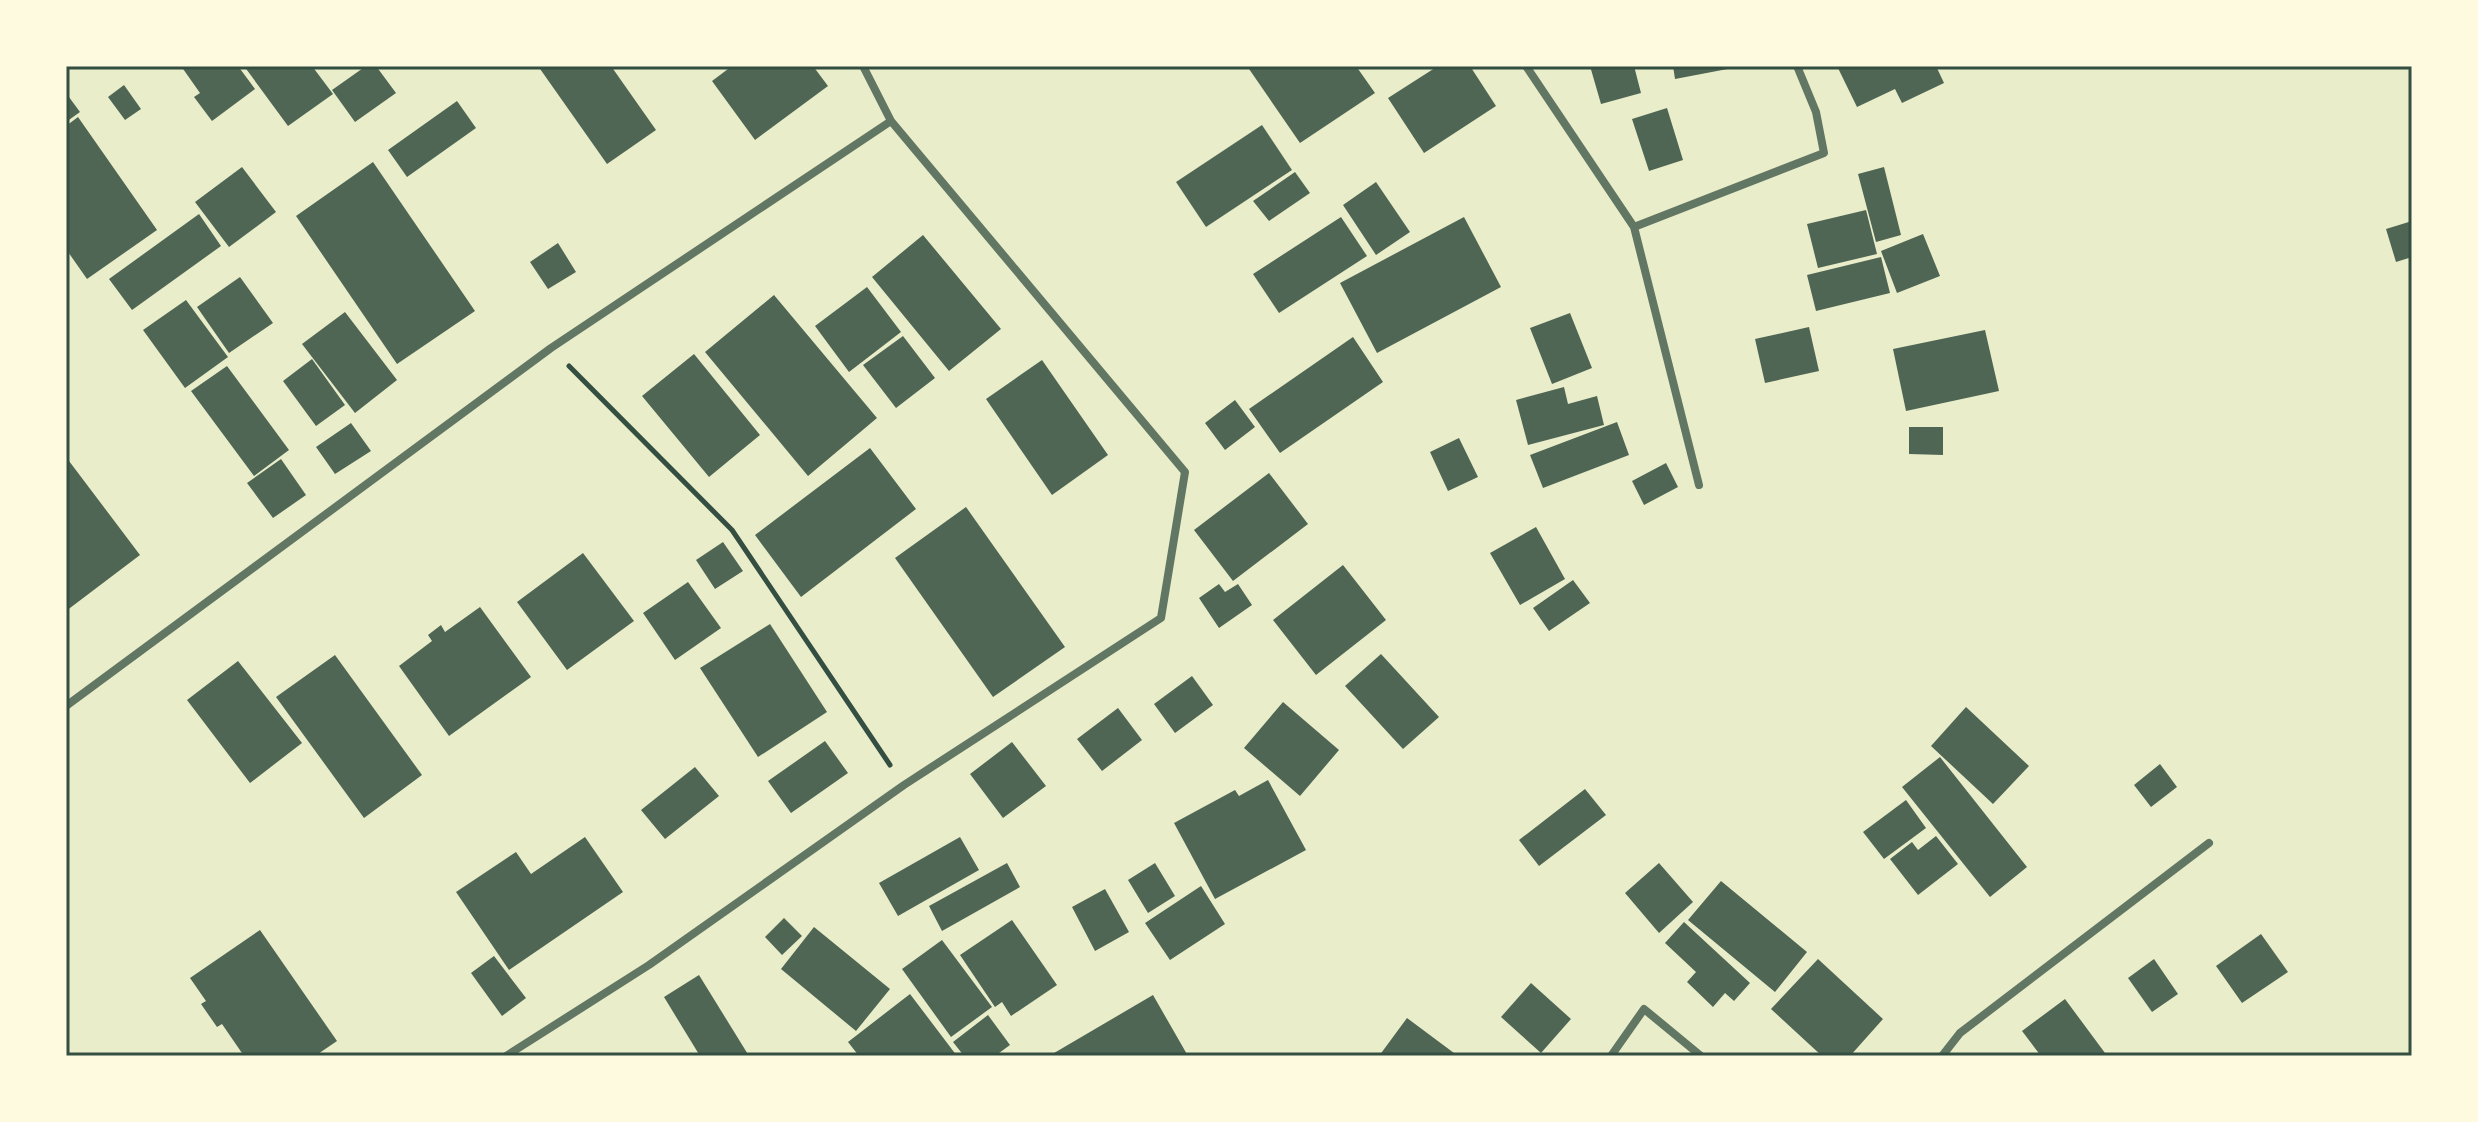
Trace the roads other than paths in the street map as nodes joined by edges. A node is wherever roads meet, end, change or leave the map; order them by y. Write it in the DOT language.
graph roads {
  1 [pos="863,66"];
  2 [pos="1526,66"];
  3 [pos="1797,66"];
  4 [pos="891,121"];
  5 [pos="1634,227"];
  6 [pos="1699,485"];
  7 [pos="66,706"];
  8 [pos="2209,843"];
  9 [pos="506,1056"];
  10 [pos="1611,1056"];
  11 [pos="1701,1056"];
  12 [pos="1942,1056"];
  1 -- 4 [label="street"];
  2 -- 5 [label="street"];
  3 -- 5 [label="street"];
  4 -- 7 [label="street"];
  4 -- 9 [label="street"];
  5 -- 6 [label="street"];
  8 -- 12 [label="street"];
  10 -- 11 [label="street"];
}
